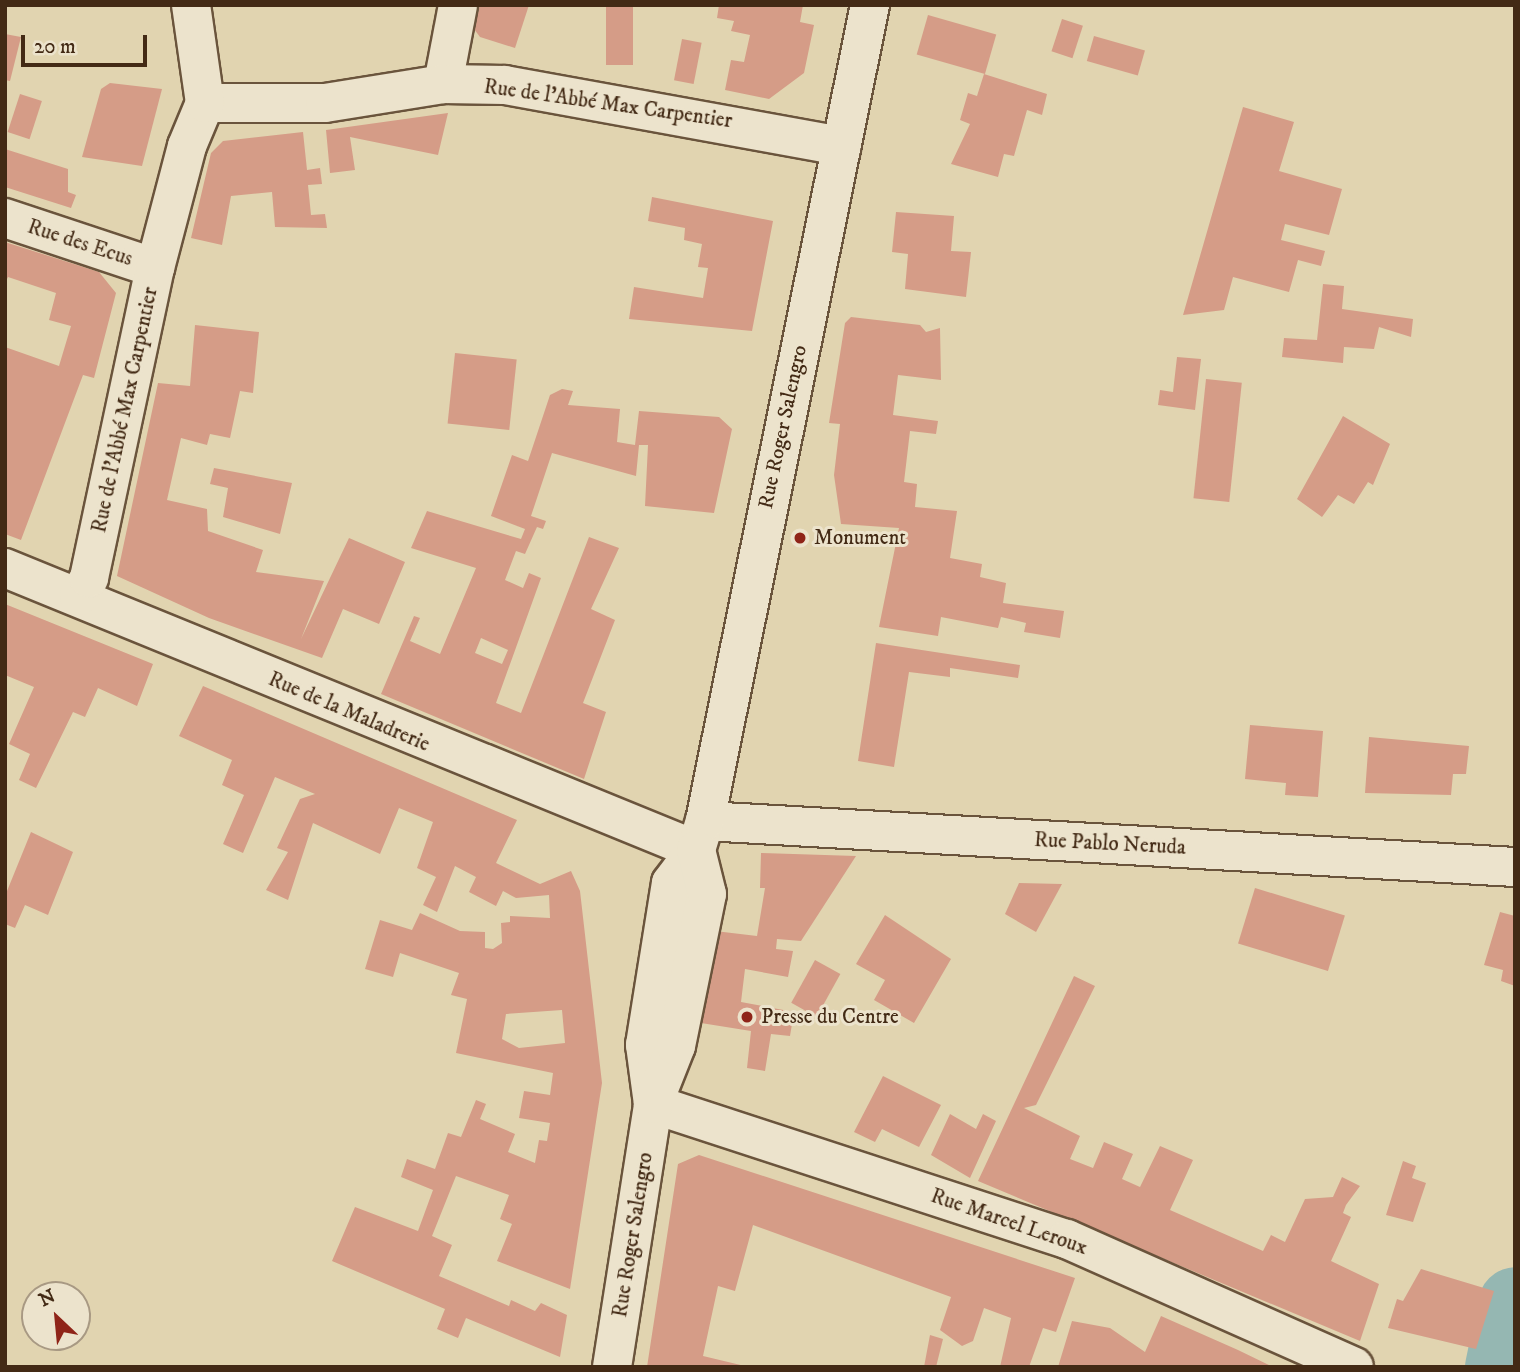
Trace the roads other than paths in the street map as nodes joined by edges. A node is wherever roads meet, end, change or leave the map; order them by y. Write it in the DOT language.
graph roads {
  1 [pos="191,5"];
  2 [pos="458,5"];
  3 [pos="870,5"];
  4 [pos="443,84"];
  5 [pos="205,103"];
  6 [pos="842,146"];
  7 [pos="5,218"];
  8 [pos="155,268"];
  9 [pos="5,568"];
  10 [pos="79,596"];
  11 [pos="701,835"];
  12 [pos="1515,867"];
  13 [pos="653,1104"];
  14 [pos="612,1367"];
  15 [pos="1354,1367"];
  1 -- 5 [label="street"];
  2 -- 4 [label="street"];
  3 -- 6 [label="street, Rue Roger Salengro"];
  4 -- 5 [label="street, Rue de l'Abbé Max Carpentier"];
  4 -- 6 [label="street, Rue de l'Abbé Max Carpentier"];
  5 -- 8 [label="street, Rue de l'Abbé Max Carpentier"];
  6 -- 11 [label="street, Rue Roger Salengro"];
  7 -- 8 [label="street, Rue des Ecus"];
  8 -- 10 [label="street, Rue de l'Abbé Max Carpentier"];
  9 -- 10 [label="street, Rue de la Maladrerie"];
  10 -- 11 [label="street, Rue de la Maladrerie"];
  11 -- 12 [label="street, Rue Pablo Neruda"];
  11 -- 13 [label="street, Rue Roger Salengro"];
  13 -- 14 [label="street, Rue Roger Salengro"];
  13 -- 15 [label="street, Rue Marcel Leroux"];
}
